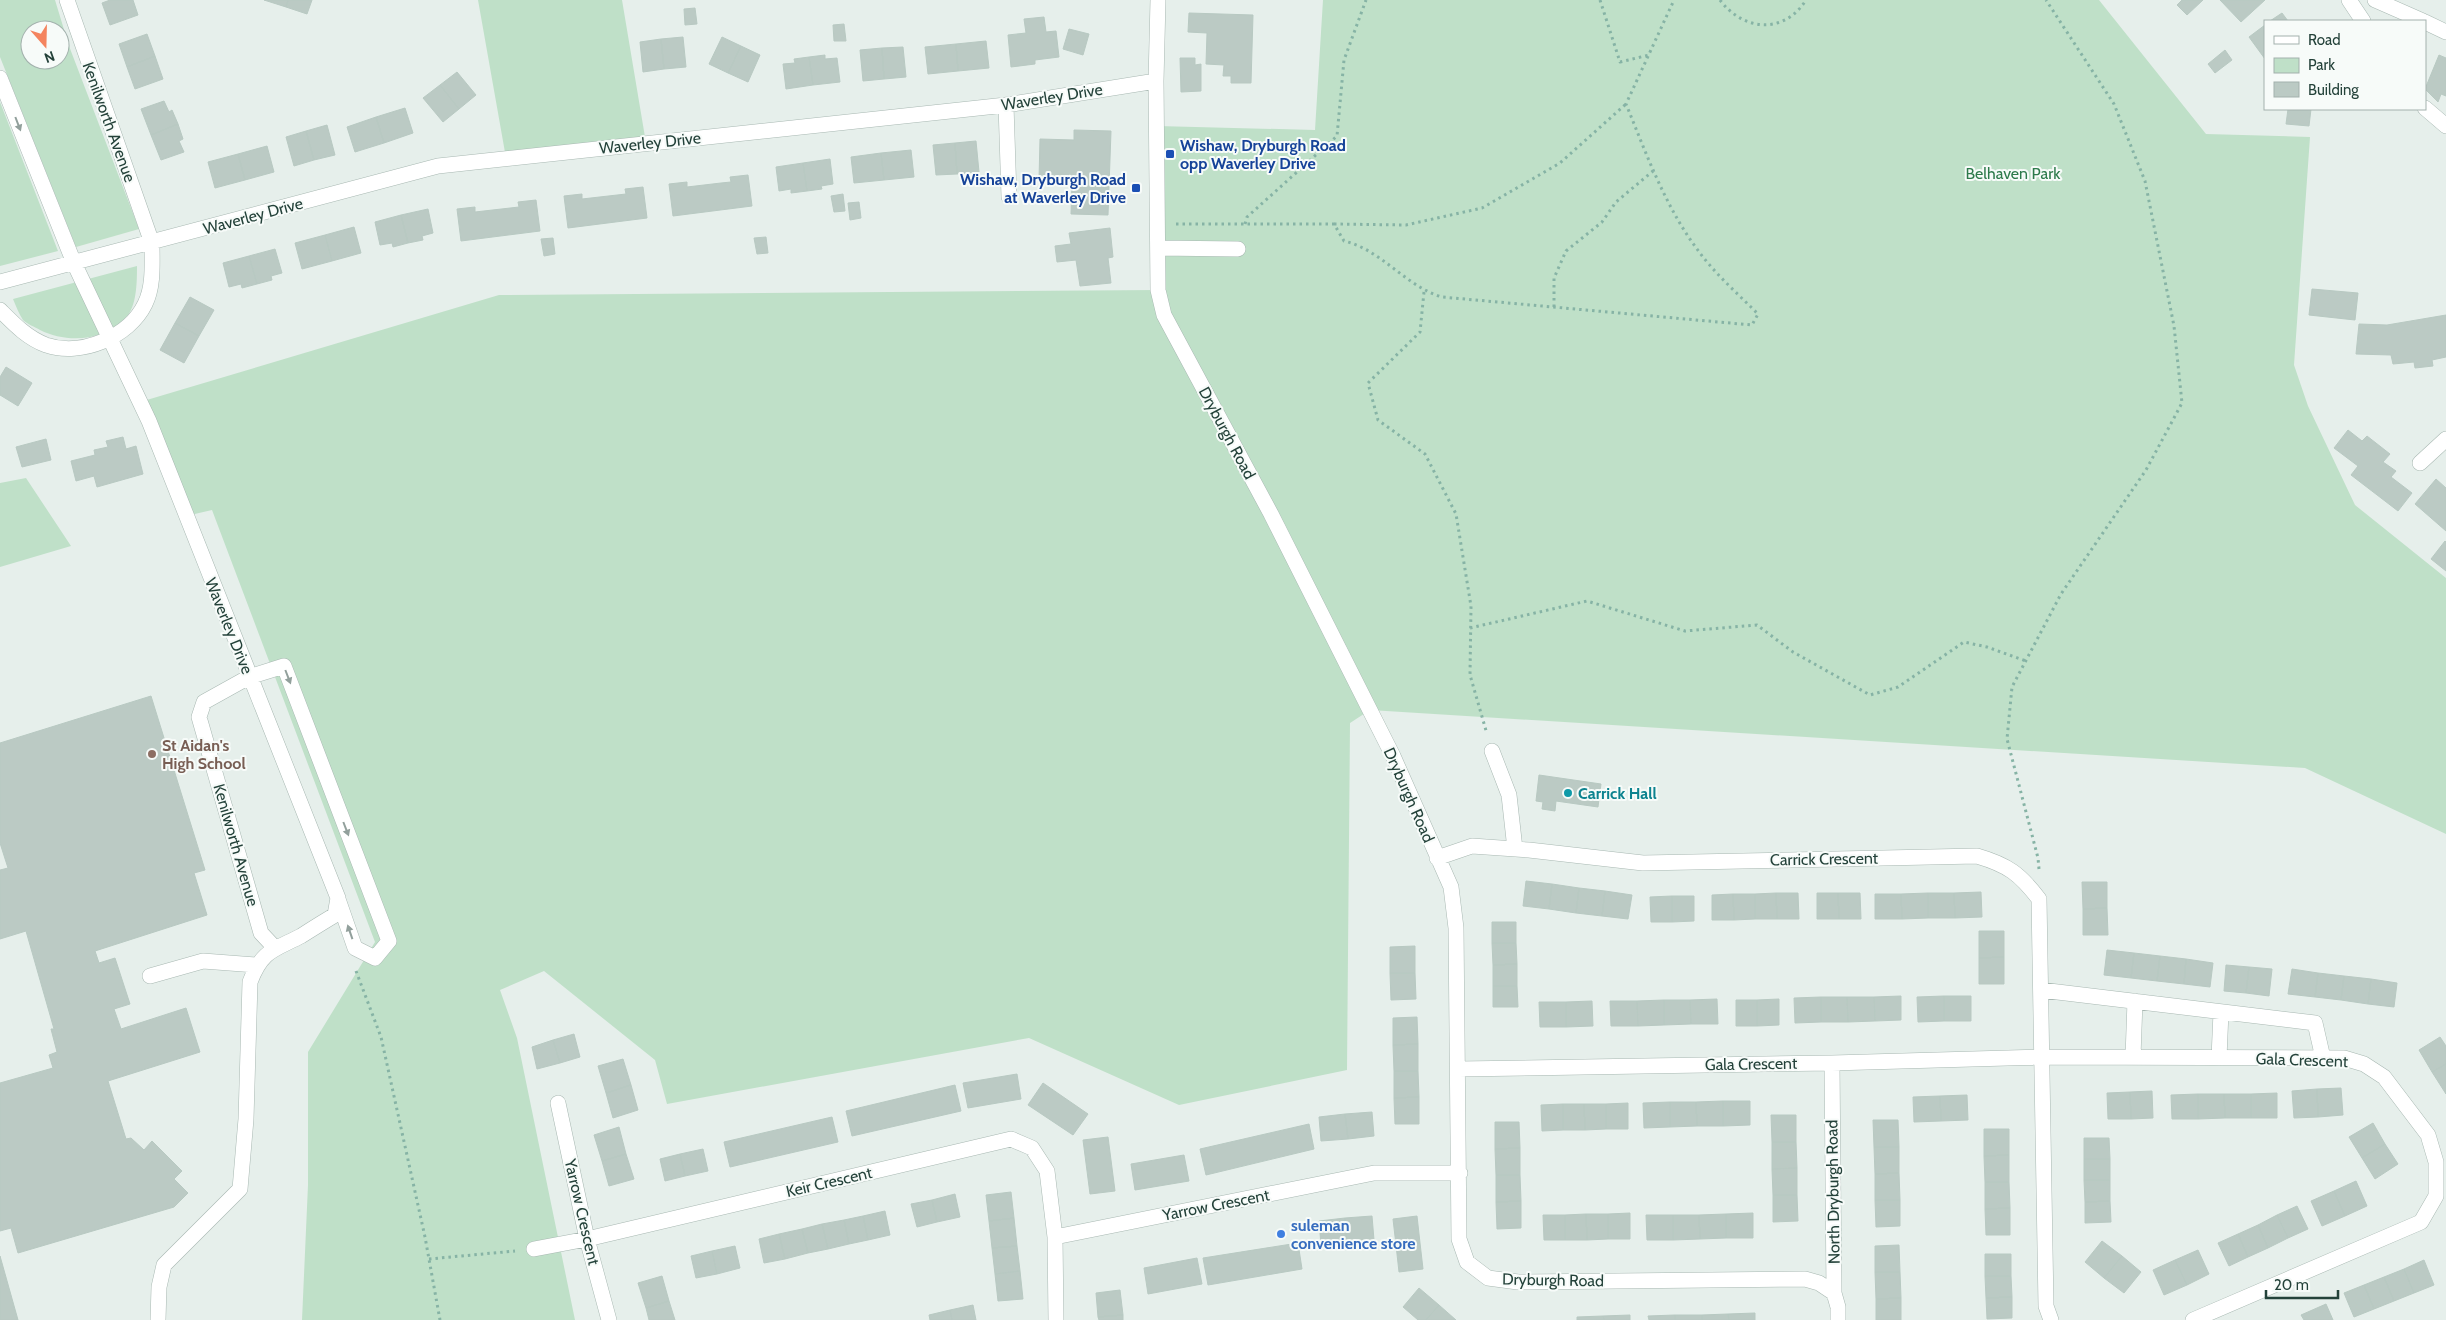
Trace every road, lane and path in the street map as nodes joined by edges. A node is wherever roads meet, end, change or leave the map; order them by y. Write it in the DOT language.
graph roads {
  1 [pos="67,0"];
  2 [pos="1158,0"];
  3 [pos="1366,0"];
  4 [pos="1600,0"];
  5 [pos="1674,0"];
  6 [pos="1720,0"];
  7 [pos="1806,0"];
  8 [pos="2046,0"];
  9 [pos="2349,0"];
  10 [pos="2375,0"];
  11 [pos="2362,20"];
  12 [pos="2420,20"];
  13 [pos="2426,23"];
  14 [pos="2446,32"];
  15 [pos="1649,55"];
  16 [pos="0,78"];
  17 [pos="1156,81"];
  18 [pos="1006,104"];
  19 [pos="1626,104"];
  20 [pos="2426,109"];
  21 [pos="2446,126"];
  22 [pos="1653,171"];
  23 [pos="1009,197"];
  24 [pos="1158,223"];
  25 [pos="1245,224"];
  26 [pos="1334,224"];
  27 [pos="152,243"];
  28 [pos="1158,248"];
  29 [pos="1238,248"];
  30 [pos="74,263"];
  31 [pos="0,282"];
  32 [pos="1424,292"];
  33 [pos="1554,307"];
  34 [pos="0,310"];
  35 [pos="110,339"];
  36 [pos="2446,439"];
  37 [pos="2420,463"];
  38 [pos="1470,628"];
  39 [pos="2026,660"];
  40 [pos="249,677"];
  41 [pos="1492,751"];
  42 [pos="1515,849"];
  43 [pos="1438,858"];
  44 [pos="338,898"];
  45 [pos="2039,899"];
  46 [pos="274,948"];
  47 [pos="256,965"];
  48 [pos="355,967"];
  49 [pos="150,976"];
  50 [pos="2041,990"];
  51 [pos="2135,1002"];
  52 [pos="2221,1012"];
  53 [pos="2043,1057"];
  54 [pos="2133,1057"];
  55 [pos="2219,1058"];
  56 [pos="2324,1058"];
  57 [pos="1832,1063"];
  58 [pos="1458,1069"];
  59 [pos="558,1103"];
  60 [pos="1460,1173"];
  61 [pos="1055,1237"];
  62 [pos="587,1239"];
  63 [pos="534,1249"];
  64 [pos="429,1260"];
  65 [pos="1834,1293"];
  66 [pos="158,1320"];
  67 [pos="440,1320"];
  68 [pos="609,1320"];
  69 [pos="1056,1320"];
  70 [pos="1838,1320"];
  71 [pos="2051,1320"];
  72 [pos="2193,1320"];
  1 -- 27 [label="street, Kenilworth Avenue"];
  2 -- 17 [label="street, Dryburgh Road"];
  3 -- 25 [label="path"];
  4 -- 15 [label="path"];
  5 -- 15 [label="path"];
  6 -- 7 [label="path"];
  8 -- 39 [label="path"];
  9 -- 11 [label="street"];
  10 -- 12 [label="street"];
  13 -- 14 [label="street"];
  15 -- 19 [label="path"];
  16 -- 30 [label="street, one-way"];
  17 -- 18 [label="street, Waverley Drive"];
  17 -- 24 [label="street, Dryburgh Road"];
  18 -- 23 [label="street"];
  18 -- 27 [label="street, Waverley Drive"];
  19 -- 22 [label="path"];
  19 -- 26 [label="path"];
  20 -- 21 [label="street"];
  22 -- 33 [label="path"];
  22 -- 33 [label="path"];
  24 -- 25 [label="path"];
  24 -- 28 [label="street, Dryburgh Road"];
  25 -- 26 [label="path"];
  26 -- 32 [label="path"];
  27 -- 30 [label="street, Waverley Drive"];
  27 -- 35 [label="street"];
  28 -- 29 [label="street"];
  28 -- 43 [label="street, Dryburgh Road"];
  30 -- 31 [label="street, Waverley Drive"];
  30 -- 35 [label="street, Waverley Drive"];
  32 -- 33 [label="path"];
  32 -- 38 [label="path"];
  34 -- 35 [label="street"];
  35 -- 40 [label="street, Waverley Drive"];
  36 -- 37 [label="street"];
  38 -- 39 [label="path"];
  38 -- 41 [label="path"];
  39 -- 45 [label="path"];
  40 -- 44 [label="street, Waverley Drive"];
  40 -- 44 [label="street, Waverley Drive, one-way"];
  40 -- 46 [label="street, Kenilworth Avenue"];
  41 -- 42 [label="street"];
  42 -- 43 [label="street, Carrick Crescent"];
  42 -- 45 [label="street, Carrick Crescent"];
  43 -- 58 [label="street, Dryburgh Road"];
  44 -- 46 [label="street"];
  45 -- 50 [label="street"];
  46 -- 47 [label="street"];
  47 -- 49 [label="street"];
  47 -- 66 [label="street"];
  48 -- 64 [label="path"];
  50 -- 51 [label="street"];
  50 -- 53 [label="street"];
  51 -- 52 [label="street"];
  51 -- 54 [label="street"];
  52 -- 55 [label="street"];
  52 -- 56 [label="street"];
  53 -- 54 [label="street, Gala Crescent"];
  53 -- 57 [label="street, Gala Crescent"];
  53 -- 71 [label="street"];
  54 -- 55 [label="street, Gala Crescent"];
  55 -- 56 [label="street, Gala Crescent"];
  56 -- 72 [label="street, Gala Crescent"];
  57 -- 58 [label="street, Gala Crescent"];
  57 -- 65 [label="street, North Dryburgh Road"];
  58 -- 60 [label="street, Dryburgh Road"];
  59 -- 62 [label="street, Yarrow Crescent"];
  60 -- 61 [label="street, Yarrow Crescent"];
  60 -- 65 [label="street, Dryburgh Road"];
  61 -- 62 [label="street, Keir Crescent"];
  61 -- 69 [label="street"];
  62 -- 63 [label="street, Keir Crescent"];
  62 -- 68 [label="street, Yarrow Crescent"];
  63 -- 64 [label="path"];
  64 -- 67 [label="path"];
  65 -- 70 [label="street, North Dryburgh Road"];
}
